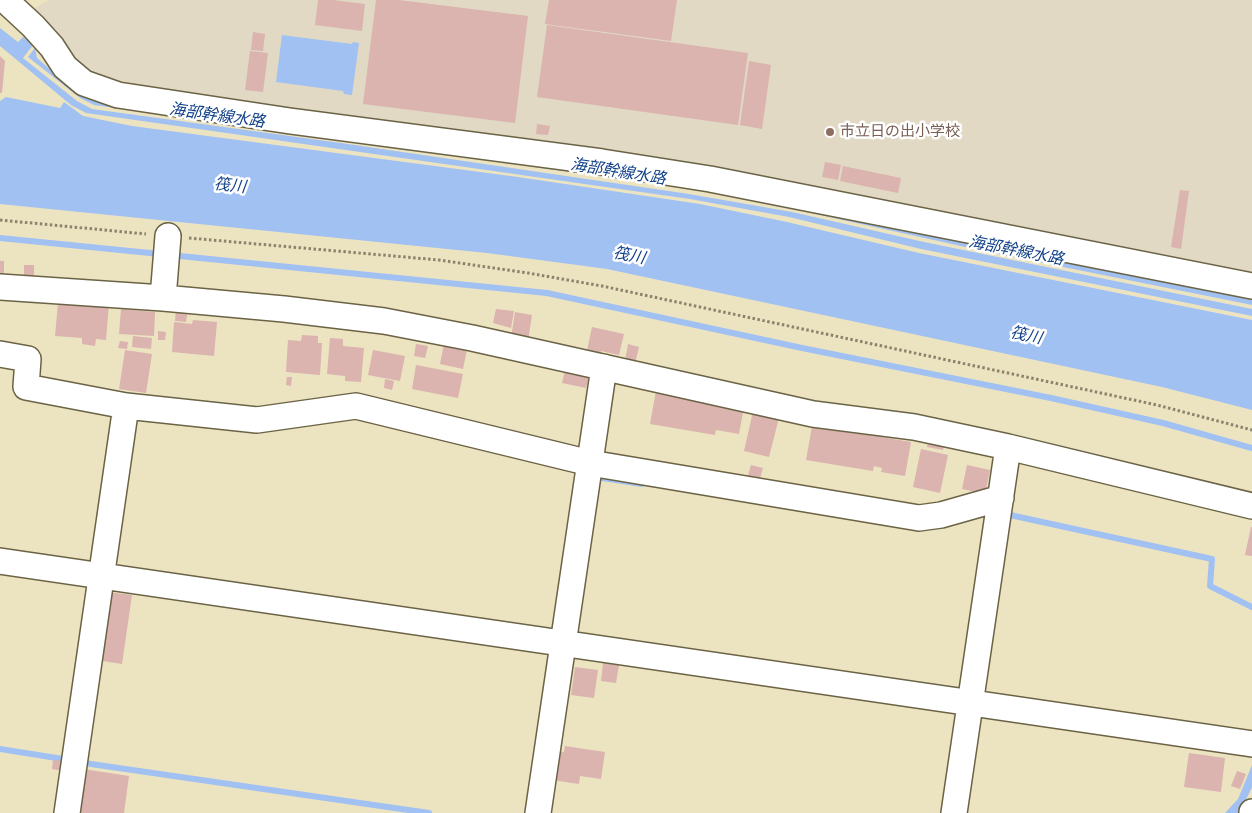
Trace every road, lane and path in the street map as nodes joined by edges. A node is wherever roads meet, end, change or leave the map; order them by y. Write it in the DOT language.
graph roads {
  1 [pos="5,0"];
  2 [pos="0,220"];
  3 [pos="166,249"];
  4 [pos="1252,286"];
  5 [pos="0,287"];
  6 [pos="163,298"];
  7 [pos="0,354"];
  8 [pos="604,367"];
  9 [pos="126,406"];
  10 [pos="1252,430"];
  11 [pos="1008,447"];
  12 [pos="590,463"];
  13 [pos="1001,498"];
  14 [pos="1252,506"];
  15 [pos="0,561"];
  16 [pos="102,576"];
  17 [pos="563,643"];
  18 [pos="970,702"];
  19 [pos="1252,744"];
  20 [pos="68,813"];
  21 [pos="538,813"];
  22 [pos="954,813"];
  1 -- 4 [label="street"];
  2 -- 3 [label="path"];
  3 -- 6 [label="street"];
  3 -- 10 [label="path"];
  5 -- 6 [label="street"];
  6 -- 8 [label="street"];
  7 -- 9 [label="street"];
  8 -- 11 [label="street"];
  8 -- 12 [label="street"];
  9 -- 12 [label="street"];
  9 -- 16 [label="street"];
  11 -- 13 [label="street"];
  11 -- 14 [label="street"];
  12 -- 13 [label="street"];
  12 -- 17 [label="street"];
  13 -- 18 [label="street"];
  15 -- 16 [label="street"];
  16 -- 17 [label="street"];
  16 -- 20 [label="street"];
  17 -- 18 [label="street"];
  17 -- 21 [label="street"];
  18 -- 19 [label="street"];
  18 -- 22 [label="street"];
}
